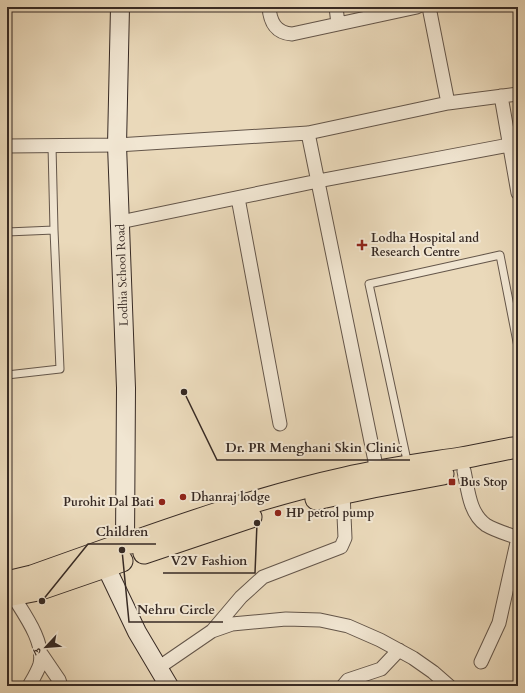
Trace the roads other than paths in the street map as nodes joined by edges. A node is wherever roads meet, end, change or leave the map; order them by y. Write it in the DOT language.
graph roads {
  1 [pos="120,7"];
  2 [pos="269,7"];
  3 [pos="336,7"];
  4 [pos="417,7"];
  5 [pos="429,7"];
  6 [pos="338,24"];
  7 [pos="518,94"];
  8 [pos="501,96"];
  9 [pos="448,103"];
  10 [pos="308,133"];
  11 [pos="117,145"];
  12 [pos="509,145"];
  13 [pos="7,146"];
  14 [pos="52,146"];
  15 [pos="318,182"];
  16 [pos="518,193"];
  17 [pos="238,198"];
  18 [pos="120,222"];
  19 [pos="54,230"];
  20 [pos="7,232"];
  21 [pos="518,347"];
  22 [pos="7,375"];
  23 [pos="280,424"];
  24 [pos="518,447"];
  25 [pos="518,461"];
  26 [pos="408,465"];
  27 [pos="376,471"];
  28 [pos="464,471"];
  29 [pos="343,493"];
  30 [pos="518,538"];
  31 [pos="123,552"];
  32 [pos="9,591"];
  33 [pos="212,631"];
  34 [pos="399,650"];
  35 [pos="481,662"];
  36 [pos="40,664"];
  37 [pos="158,668"];
  38 [pos="29,686"];
  39 [pos="61,686"];
  40 [pos="169,686"];
  41 [pos="343,686"];
  42 [pos="449,686"];
  1 -- 11 [label="street, Lodhia School Road"];
  2 -- 6 [label="street"];
  3 -- 6 [label="street"];
  4 -- 6 [label="street"];
  5 -- 9 [label="street"];
  7 -- 8 [label="street"];
  8 -- 9 [label="street"];
  8 -- 12 [label="street"];
  9 -- 10 [label="street"];
  10 -- 11 [label="street"];
  10 -- 15 [label="street"];
  11 -- 14 [label="street"];
  11 -- 18 [label="street, Lodhia School Road"];
  12 -- 15 [label="street"];
  12 -- 16 [label="street"];
  13 -- 14 [label="street"];
  14 -- 19 [label="lane"];
  15 -- 17 [label="street"];
  15 -- 27 [label="street"];
  17 -- 18 [label="street"];
  17 -- 23 [label="street"];
  18 -- 31 [label="street, Lodhia School Road"];
  19 -- 20 [label="lane"];
  19 -- 22 [label="lane"];
  21 -- 26 [label="lane"];
  24 -- 26 [label="main road"];
  25 -- 28 [label="main road"];
  26 -- 27 [label="main road"];
  27 -- 31 [label="main road"];
  28 -- 29 [label="main road"];
  28 -- 30 [label="street"];
  29 -- 31 [label="main road"];
  29 -- 33 [label="street"];
  30 -- 35 [label="street"];
  31 -- 32 [label="main road"];
  31 -- 37 [label="street"];
  32 -- 36 [label="street"];
  33 -- 34 [label="street"];
  33 -- 37 [label="street"];
  34 -- 41 [label="street"];
  34 -- 42 [label="street"];
  36 -- 38 [label="street"];
  36 -- 39 [label="street"];
  37 -- 40 [label="street"];
}
